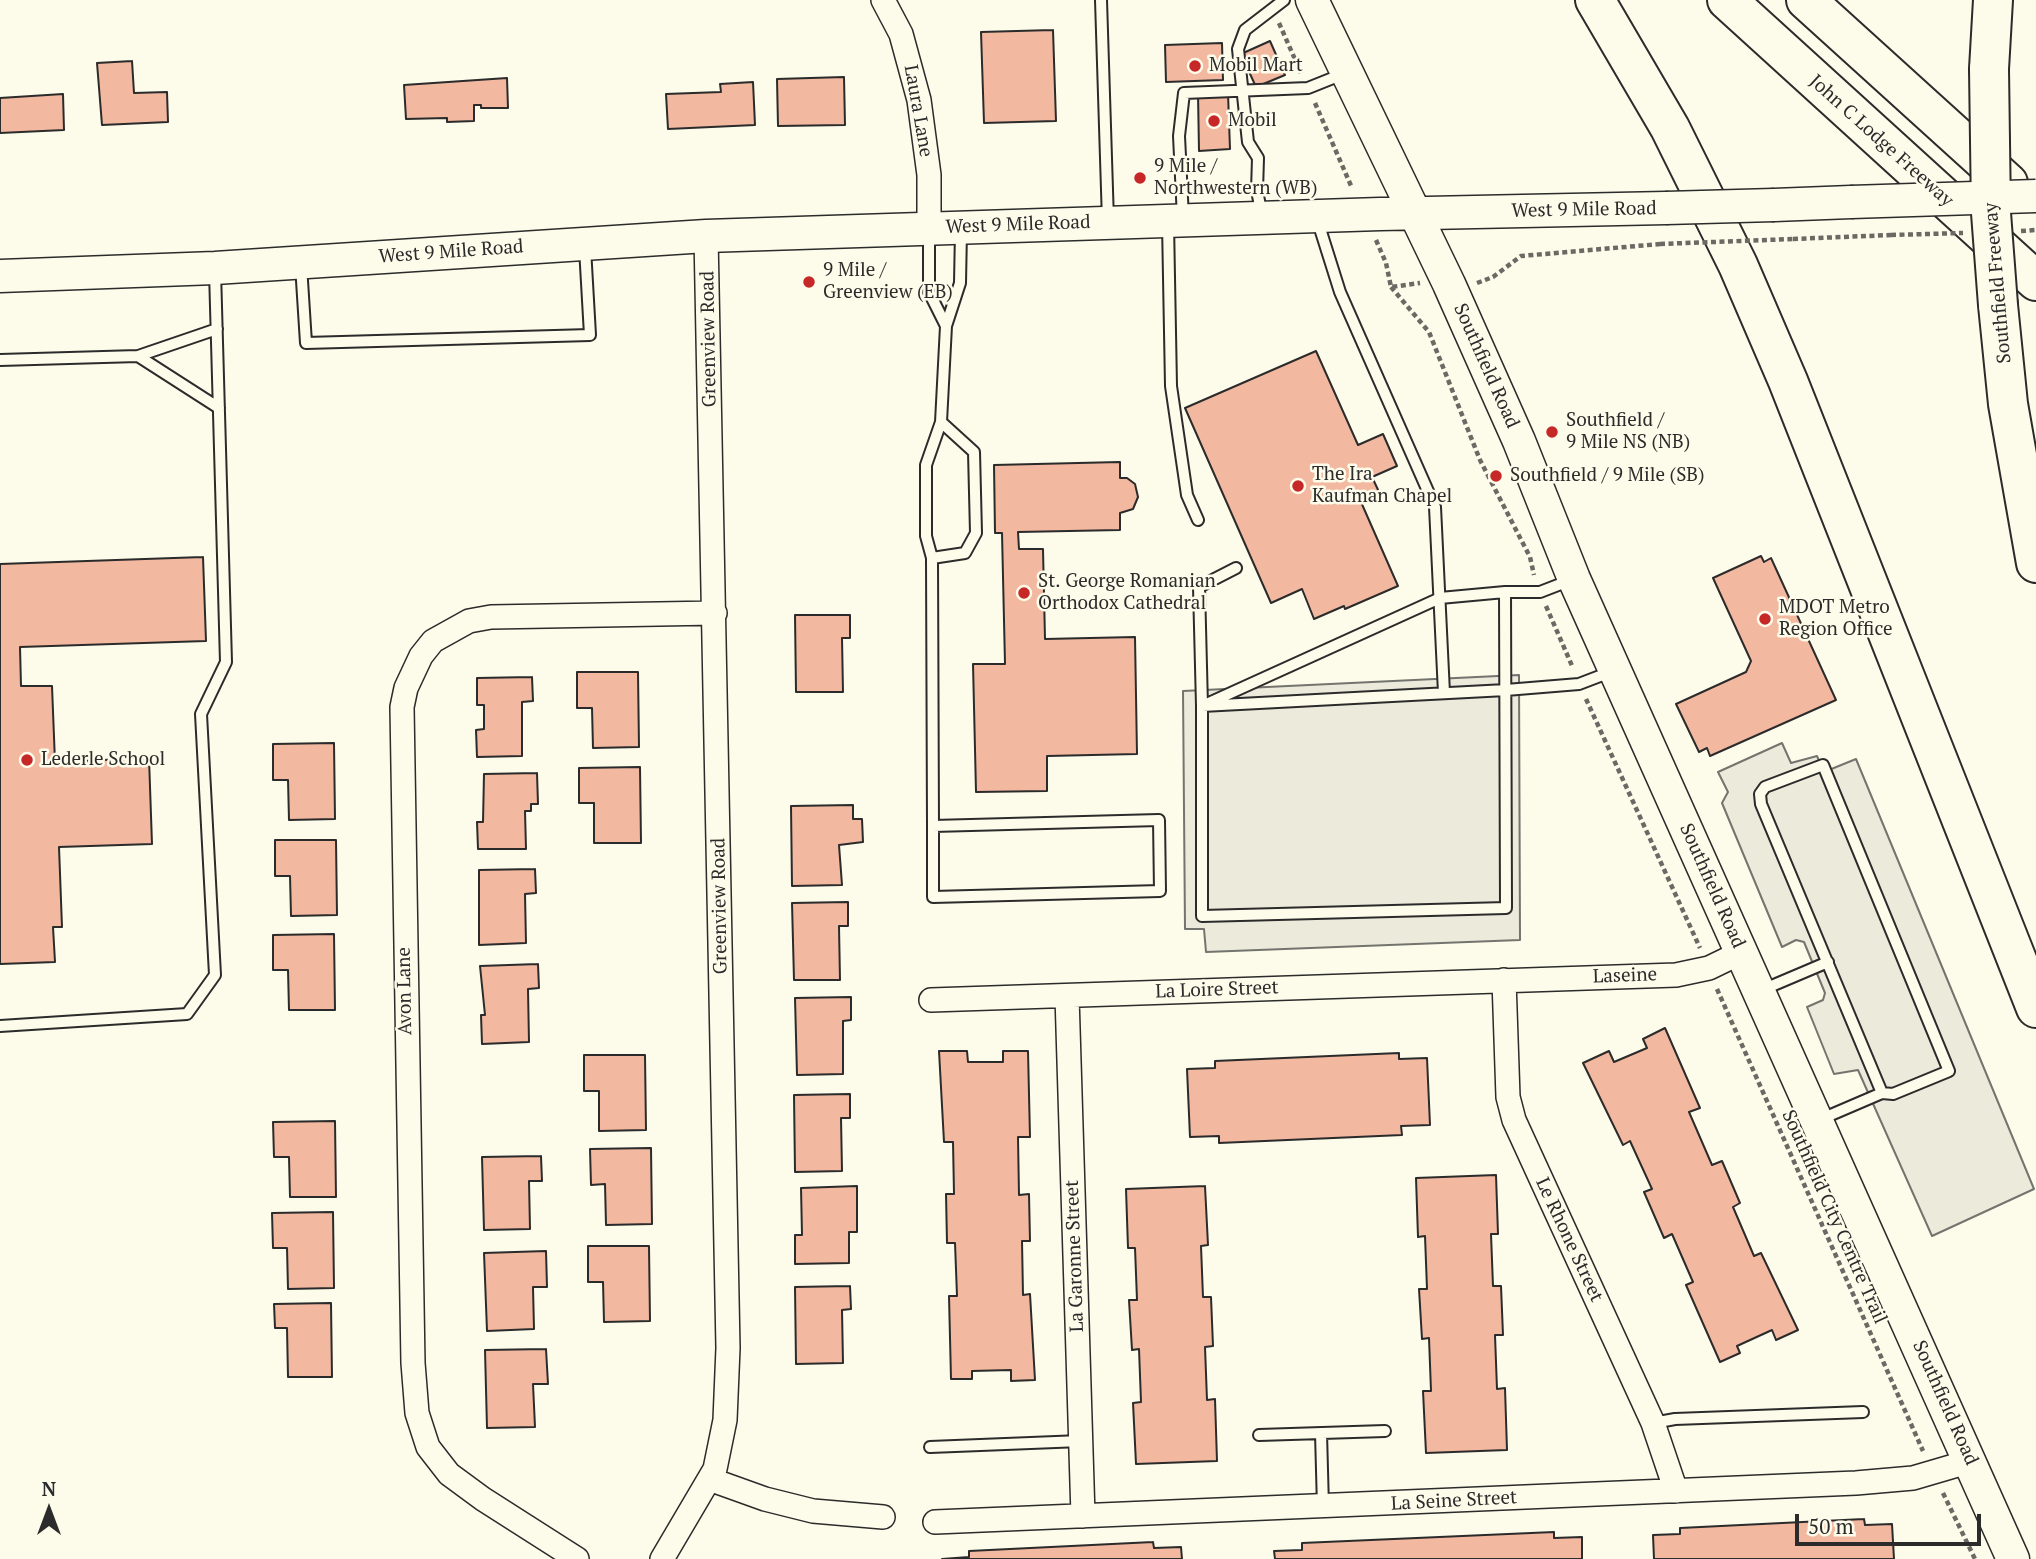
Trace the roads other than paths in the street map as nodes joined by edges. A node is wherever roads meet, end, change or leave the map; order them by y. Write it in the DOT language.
graph roads {
  1 [pos="883,0"];
  2 [pos="1101,0"];
  3 [pos="1284,0"];
  4 [pos="1312,0"];
  5 [pos="1595,0"];
  6 [pos="1727,0"];
  7 [pos="1806,0"];
  8 [pos="1993,0"];
  9 [pos="1346,73"];
  10 [pos="1242,90"];
  11 [pos="2036,197"];
  12 [pos="2036,208"];
  13 [pos="1412,213"];
  14 [pos="1316,216"];
  15 [pos="1262,218"];
  16 [pos="1176,220"];
  17 [pos="1108,222"];
  18 [pos="961,227"];
  19 [pos="929,228"];
  20 [pos="706,236"];
  21 [pos="585,243"];
  22 [pos="301,262"];
  23 [pos="215,268"];
  24 [pos="0,276"];
  25 [pos="2036,281"];
  26 [pos="946,326"];
  27 [pos="217,329"];
  28 [pos="138,356"];
  29 [pos="0,360"];
  30 [pos="219,408"];
  31 [pos="941,422"];
  32 [pos="1198,520"];
  33 [pos="932,558"];
  34 [pos="2036,563"];
  35 [pos="1236,568"];
  36 [pos="1574,579"];
  37 [pos="1505,592"];
  38 [pos="1440,598"];
  39 [pos="715,612"];
  40 [pos="1616,670"];
  41 [pos="1506,690"];
  42 [pos="1444,693"];
  43 [pos="1202,706"];
  44 [pos="933,826"];
  45 [pos="1742,952"];
  46 [pos="1828,962"];
  47 [pos="1504,979"];
  48 [pos="1759,991"];
  49 [pos="1067,996"];
  50 [pos="931,1000"];
  51 [pos="2036,1008"];
  52 [pos="0,1026"];
  53 [pos="1882,1093"];
  54 [pos="1817,1120"];
  55 [pos="1863,1412"];
  56 [pos="1653,1423"];
  57 [pos="1385,1431"];
  58 [pos="1321,1433"];
  59 [pos="1259,1435"];
  60 [pos="1081,1441"];
  61 [pos="930,1447"];
  62 [pos="1971,1461"];
  63 [pos="712,1479"];
  64 [pos="1676,1491"];
  65 [pos="1323,1507"];
  66 [pos="883,1517"];
  67 [pos="1083,1517"];
  68 [pos="935,1522"];
  69 [pos="577,1559"];
  70 [pos="662,1559"];
  71 [pos="2013,1559"];
  1 -- 19 [label="street, Laura Lane"];
  2 -- 17 [label="lane"];
  3 -- 10 [label="lane"];
  4 -- 9 [label="main road, Southfield Road"];
  5 -- 51 [label="highway"];
  6 -- 25 [label="highway, John C Lodge Freeway"];
  7 -- 12 [label="highway"];
  8 -- 34 [label="highway, Southfield Freeway, bridge"];
  9 -- 10 [label="lane"];
  9 -- 13 [label="main road, Southfield Road"];
  10 -- 15 [label="lane"];
  10 -- 16 [label="lane"];
  11 -- 13 [label="main road, West 9 Mile Road, bridge"];
  13 -- 14 [label="main road, West 9 Mile Road"];
  13 -- 36 [label="main road, Southfield Road"];
  14 -- 15 [label="main road, West 9 Mile Road"];
  14 -- 38 [label="lane"];
  15 -- 16 [label="main road, West 9 Mile Road"];
  16 -- 17 [label="main road, West 9 Mile Road"];
  16 -- 32 [label="lane"];
  17 -- 18 [label="main road, West 9 Mile Road"];
  18 -- 19 [label="main road, West 9 Mile Road"];
  18 -- 26 [label="lane"];
  19 -- 20 [label="main road, West 9 Mile Road"];
  19 -- 26 [label="lane"];
  20 -- 21 [label="main road, West 9 Mile Road"];
  20 -- 39 [label="street, Greenview Road"];
  21 -- 22 [label="main road, West 9 Mile Road"];
  21 -- 22 [label="lane"];
  22 -- 23 [label="main road, West 9 Mile Road"];
  23 -- 24 [label="main road, West 9 Mile Road"];
  23 -- 27 [label="lane"];
  26 -- 31 [label="lane"];
  27 -- 28 [label="lane"];
  27 -- 30 [label="lane"];
  28 -- 29 [label="lane"];
  28 -- 30 [label="lane"];
  30 -- 52 [label="lane"];
  31 -- 33 [label="lane"];
  31 -- 33 [label="lane"];
  33 -- 44 [label="lane"];
  35 -- 43 [label="lane"];
  36 -- 37 [label="lane"];
  36 -- 40 [label="main road, Southfield Road"];
  37 -- 38 [label="lane"];
  37 -- 41 [label="lane"];
  38 -- 42 [label="lane"];
  38 -- 43 [label="lane"];
  39 -- 63 [label="street, Greenview Road"];
  39 -- 69 [label="street, Avon Lane"];
  40 -- 41 [label="lane"];
  40 -- 45 [label="main road, Southfield Road"];
  41 -- 42 [label="lane"];
  41 -- 43 [label="lane"];
  42 -- 43 [label="lane"];
  44 -- 44 [label="lane"];
  45 -- 47 [label="street, Laseine"];
  45 -- 48 [label="main road, Southfield Road"];
  46 -- 48 [label="lane"];
  46 -- 53 [label="lane"];
  46 -- 53 [label="lane"];
  47 -- 49 [label="street, La Loire Street"];
  47 -- 56 [label="street, Le Rhone Street"];
  48 -- 54 [label="main road, Southfield Road"];
  49 -- 50 [label="street, La Loire Street"];
  49 -- 60 [label="street, La Garonne Street"];
  53 -- 54 [label="lane"];
  54 -- 62 [label="main road, Southfield Road"];
  55 -- 56 [label="lane"];
  56 -- 64 [label="street, Le Rhone Street"];
  57 -- 58 [label="lane"];
  58 -- 59 [label="lane"];
  58 -- 65 [label="lane"];
  60 -- 61 [label="lane"];
  60 -- 67 [label="street, La Garonne Street"];
  62 -- 64 [label="street, La Seine Street"];
  62 -- 71 [label="main road, Southfield Road"];
  63 -- 66 [label="street"];
  63 -- 70 [label="street, Greenview Road"];
  64 -- 65 [label="street, La Seine Street"];
  65 -- 67 [label="street, La Seine Street"];
  67 -- 68 [label="street, La Seine Street"];
}
